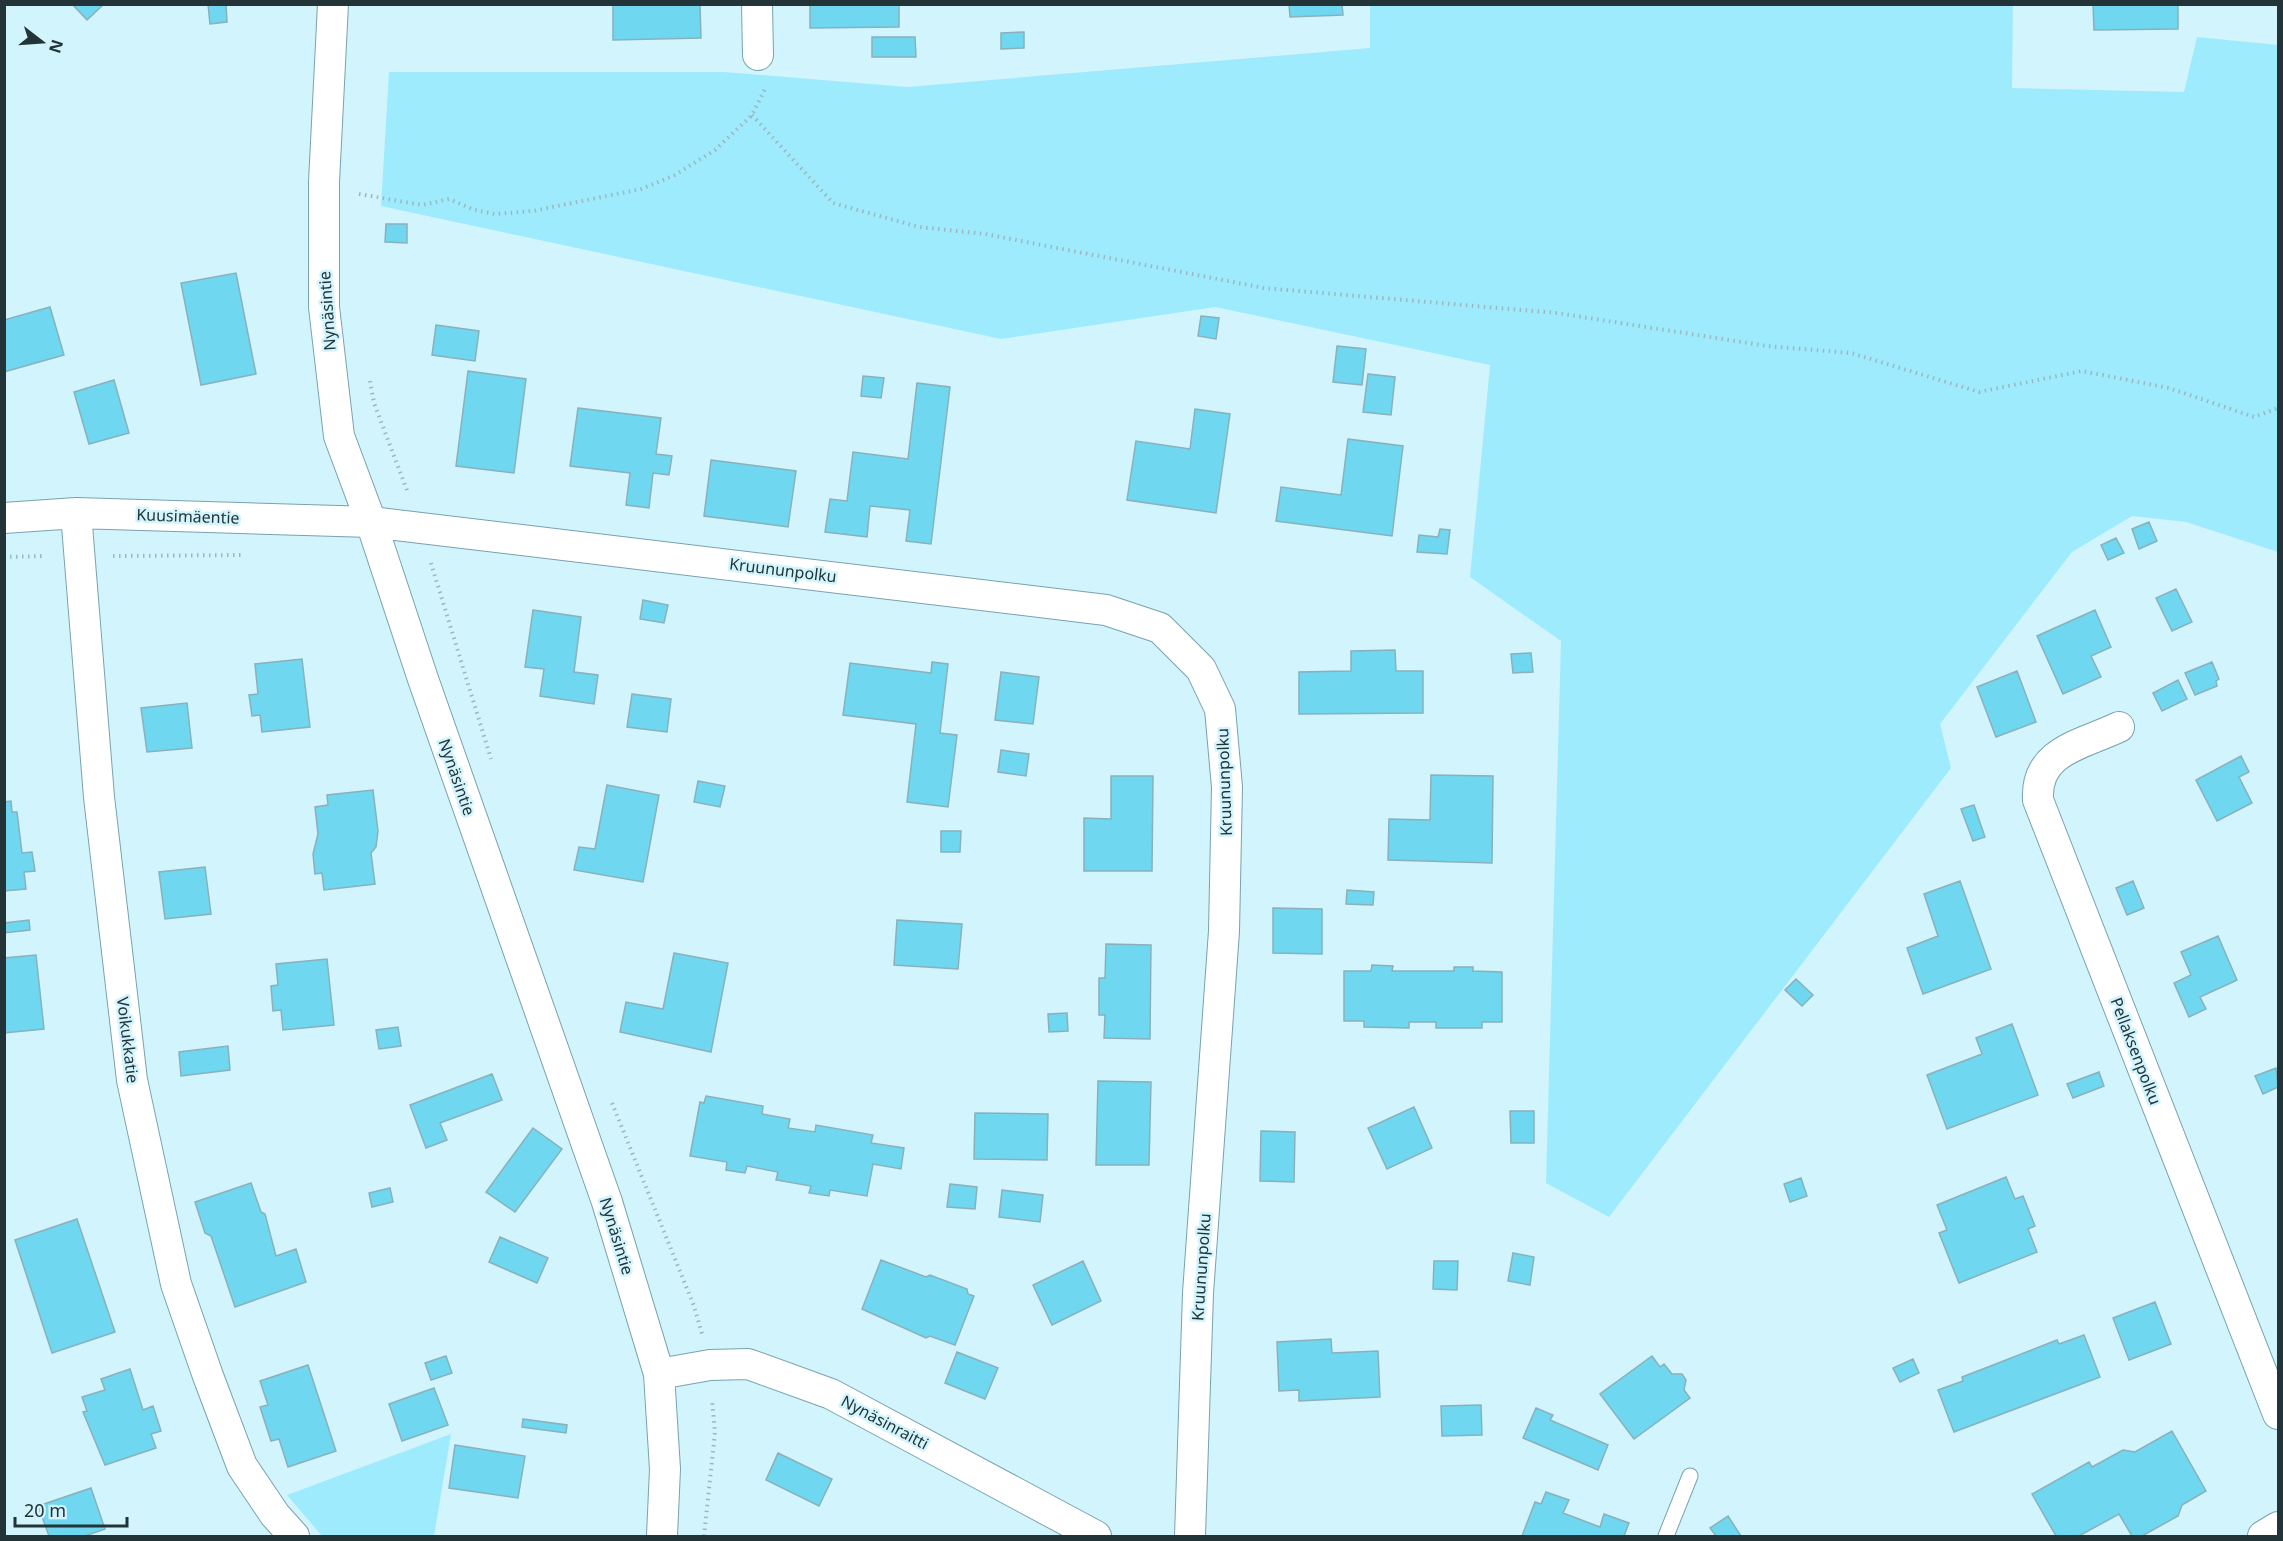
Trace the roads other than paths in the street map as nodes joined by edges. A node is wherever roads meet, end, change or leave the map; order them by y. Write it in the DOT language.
graph roads {
  1 [pos="333,4"];
  2 [pos="757,4"];
  3 [pos="758,55"];
  4 [pos="76,513"];
  5 [pos="4,518"];
  6 [pos="371,522"];
  7 [pos="2119,727"];
  8 [pos="659,1374"];
  9 [pos="2278,1414"];
  10 [pos="1690,1476"];
  11 [pos="2278,1527"];
  12 [pos="294,1536"];
  13 [pos="662,1536"];
  14 [pos="1096,1536"];
  15 [pos="1190,1536"];
  16 [pos="1666,1536"];
  17 [pos="2264,1536"];
  1 -- 6 [label="street, Nynäsintie"];
  2 -- 3 [label="street"];
  4 -- 5 [label="street, Kuusimäentie"];
  4 -- 6 [label="street, Kuusimäentie"];
  4 -- 12 [label="street, Voikukkatie"];
  6 -- 8 [label="street, Nynäsintie"];
  6 -- 15 [label="street, Kruununpolku"];
  7 -- 9 [label="street, Pellaksenpolku"];
  8 -- 13 [label="street, Nynäsintie"];
  8 -- 14 [label="street, Nynäsinraitti"];
  10 -- 16 [label="lane"];
  11 -- 17 [label="street"];
}
